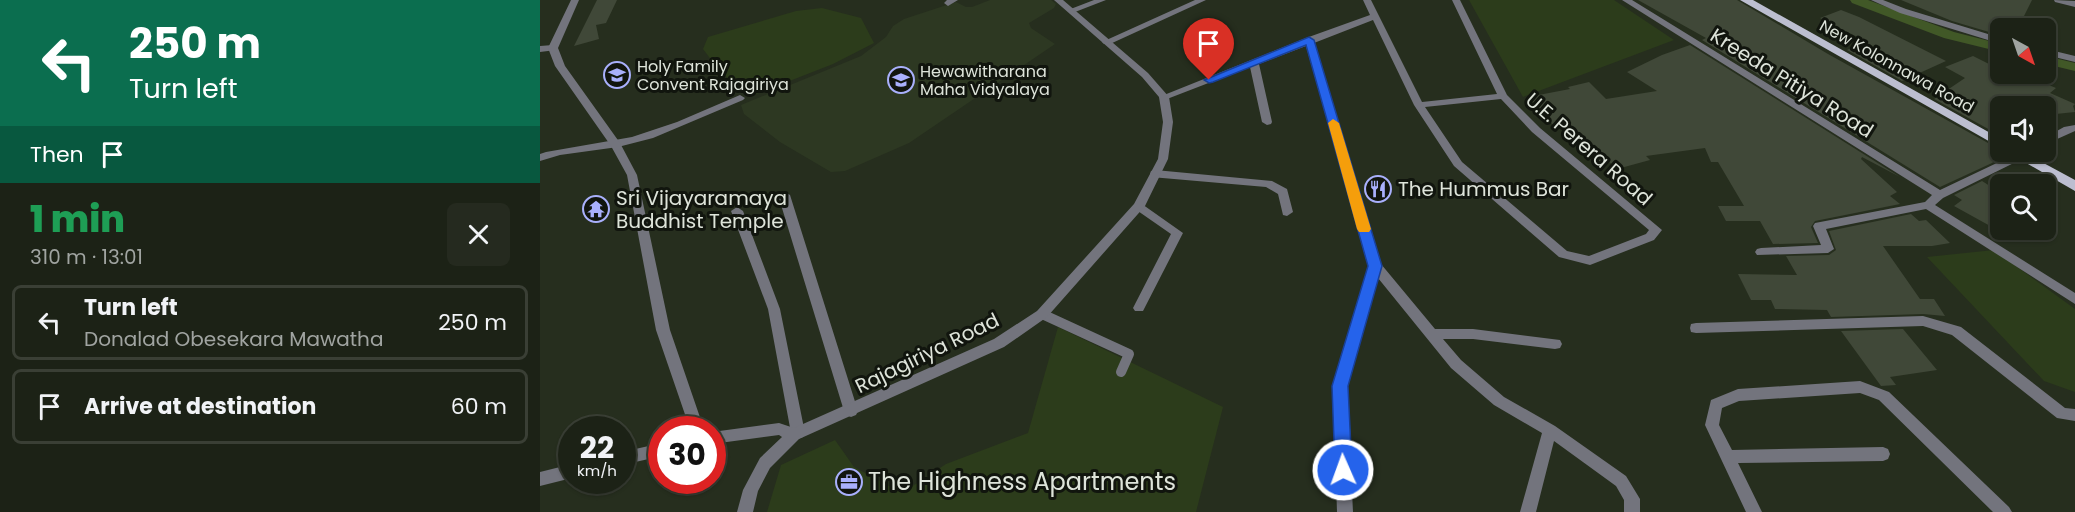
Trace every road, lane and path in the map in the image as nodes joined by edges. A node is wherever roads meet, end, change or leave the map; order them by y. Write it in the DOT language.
graph roads {
  1 [pos="575,0"];
  2 [pos="1058,0"];
  3 [pos="1102,0"];
  4 [pos="1202,0"];
  5 [pos="1367,0"];
  6 [pos="1456,0"];
  7 [pos="1626,0"];
  8 [pos="1745,0"];
  9 [pos="1875,0"];
  10 [pos="2058,0"];
  11 [pos="2075,4"];
  12 [pos="1072,10"];
  13 [pos="1373,16"];
  14 [pos="1990,37"];
  15 [pos="1309,40"];
  16 [pos="1107,42"];
  17 [pos="553,48"];
  18 [pos="540,49"];
  19 [pos="2056,54"];
  20 [pos="2075,59"];
  21 [pos="1254,62"];
  22 [pos="1503,96"];
  23 [pos="1164,97"];
  24 [pos="740,98"];
  25 [pos="1419,105"];
  26 [pos="1267,122"];
  27 [pos="2075,128"];
  28 [pos="2056,137"];
  29 [pos="1990,138"];
  30 [pos="616,145"];
  31 [pos="540,158"];
  32 [pos="2003,162"];
  33 [pos="2036,162"];
  34 [pos="1155,174"];
  35 [pos="2075,186"];
  36 [pos="784,195"];
  37 [pos="1939,195"];
  38 [pos="1928,205"];
  39 [pos="1140,206"];
  40 [pos="737,211"];
  41 [pos="1287,212"];
  42 [pos="1761,252"];
  43 [pos="1375,266"];
  44 [pos="2075,299"];
  45 [pos="1139,308"];
  46 [pos="1042,314"];
  47 [pos="1696,328"];
  48 [pos="1430,334"];
  49 [pos="1555,344"];
  50 [pos="1121,372"];
  51 [pos="851,411"];
  52 [pos="2075,415"];
  53 [pos="693,416"];
  54 [pos="1550,430"];
  55 [pos="796,434"];
  56 [pos="726,436"];
  57 [pos="1883,454"];
  58 [pos="1727,457"];
  59 [pos="558,474"];
  60 [pos="540,479"];
  61 [pos="745,512"];
  62 [pos="1345,512"];
  63 [pos="1528,512"];
  64 [pos="1632,512"];
  65 [pos="1754,512"];
  66 [pos="2004,512"];
  1 -- 17 [label="street"];
  2 -- 12 [label="street"];
  3 -- 12 [label="street"];
  4 -- 16 [label="street"];
  5 -- 13 [label="street, U.E. Perera Road"];
  6 -- 22 [label="street, U.E. Perera Road"];
  7 -- 37 [label="street, Kreeda Pitiya Road"];
  8 -- 29 [label="main road, New Kolonnawa Road"];
  9 -- 14 [label="street"];
  10 -- 11 [label="street"];
  12 -- 16 [label="street"];
  13 -- 15 [label="street"];
  13 -- 25 [label="street, U.E. Perera Road"];
  15 -- 21 [label="street"];
  15 -- 43 [label="street"];
  16 -- 23 [label="street"];
  17 -- 18 [label="street"];
  17 -- 30 [label="street"];
  19 -- 20 [label="street"];
  21 -- 23 [label="street"];
  21 -- 26 [label="street"];
  22 -- 25 [label="street"];
  22 -- 25 [label="street, U.E. Perera Road"];
  23 -- 34 [label="street, Rajagiriya Road"];
  24 -- 30 [label="street"];
  27 -- 28 [label="street"];
  30 -- 31 [label="street"];
  30 -- 53 [label="street"];
  32 -- 37 [label="street"];
  33 -- 35 [label="main road"];
  34 -- 39 [label="street, Rajagiriya Road"];
  34 -- 41 [label="street"];
  36 -- 51 [label="street, Rajagiriya Road"];
  37 -- 38 [label="street"];
  38 -- 42 [label="street"];
  38 -- 44 [label="street"];
  39 -- 45 [label="street"];
  39 -- 46 [label="street, Rajagiriya Road"];
  40 -- 55 [label="street"];
  43 -- 48 [label="street"];
  43 -- 62 [label="street"];
  46 -- 50 [label="lane"];
  46 -- 51 [label="street, Rajagiriya Road"];
  47 -- 52 [label="street"];
  48 -- 49 [label="street"];
  48 -- 54 [label="street"];
  51 -- 55 [label="street, Rajagiriya Road"];
  54 -- 63 [label="street"];
  54 -- 64 [label="street"];
  55 -- 56 [label="street"];
  55 -- 61 [label="street, Rajagiriya Road"];
  57 -- 58 [label="street"];
  58 -- 65 [label="street"];
  58 -- 66 [label="street"];
  59 -- 60 [label="street"];
}
